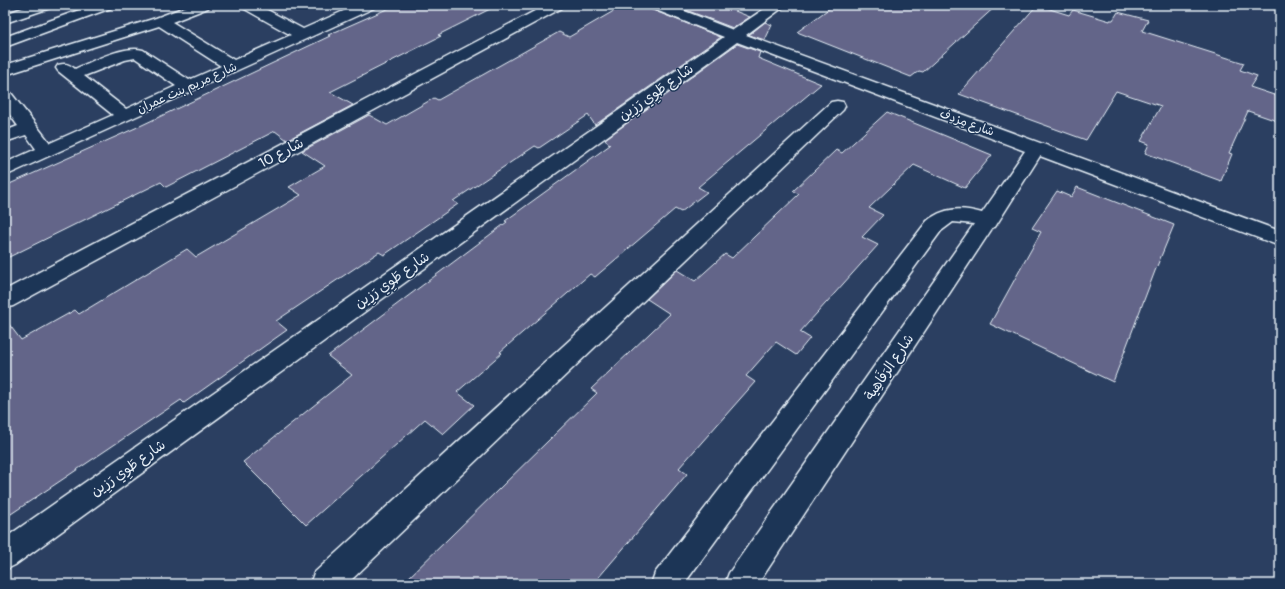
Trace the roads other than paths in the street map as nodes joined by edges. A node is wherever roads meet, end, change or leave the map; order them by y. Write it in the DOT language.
graph roads {
  1 [pos="45,5"];
  2 [pos="89,5"];
  3 [pos="106,5"];
  4 [pos="203,5"];
  5 [pos="248,5"];
  6 [pos="369,5"];
  7 [pos="557,5"];
  8 [pos="656,5"];
  9 [pos="779,5"];
  10 [pos="5,19"];
  11 [pos="161,21"];
  12 [pos="61,22"];
  13 [pos="302,35"];
  14 [pos="734,36"];
  15 [pos="5,42"];
  16 [pos="49,56"];
  17 [pos="233,67"];
  18 [pos="5,70"];
  19 [pos="73,75"];
  20 [pos="188,87"];
  21 [pos="5,96"];
  22 [pos="837,106"];
  23 [pos="126,116"];
  24 [pos="29,128"];
  25 [pos="5,137"];
  26 [pos="1036,149"];
  27 [pos="47,151"];
  28 [pos="5,170"];
  29 [pos="988,222"];
  30 [pos="1280,239"];
  31 [pos="5,300"];
  32 [pos="5,555"];
  33 [pos="325,584"];
  34 [pos="666,584"];
  35 [pos="740,584"];
  1 -- 10 [label="street"];
  2 -- 12 [label="street"];
  3 -- 12 [label="street"];
  4 -- 11 [label="street"];
  5 -- 13 [label="street"];
  6 -- 13 [label="street, شارع مريم بنت عمران"];
  7 -- 31 [label="street, شارع 10"];
  8 -- 14 [label="street, شارع مِرْدِف"];
  9 -- 14 [label="street, شارع طَوِي رَزِين"];
  11 -- 16 [label="street"];
  11 -- 17 [label="street"];
  12 -- 15 [label="street"];
  13 -- 17 [label="street, شارع مريم بنت عمران"];
  14 -- 26 [label="street, شارع مِرْدِف"];
  14 -- 32 [label="street, شارع طَوِي رَزِين"];
  16 -- 18 [label="street"];
  16 -- 19 [label="street"];
  17 -- 20 [label="street, شارع مريم بنت عمران"];
  19 -- 20 [label="street"];
  19 -- 23 [label="street"];
  20 -- 23 [label="street, شارع مريم بنت عمران"];
  21 -- 24 [label="street"];
  22 -- 33 [label="street"];
  23 -- 27 [label="street, شارع مريم بنت عمران"];
  24 -- 25 [label="street"];
  24 -- 27 [label="street"];
  26 -- 29 [label="street, شارع الرَفَاهِية"];
  26 -- 30 [label="street, شارع مِرْدِف"];
  27 -- 28 [label="street, شارع مريم بنت عمران"];
  29 -- 34 [label="street"];
  29 -- 35 [label="street, شارع الرَفَاهِية"];
}
